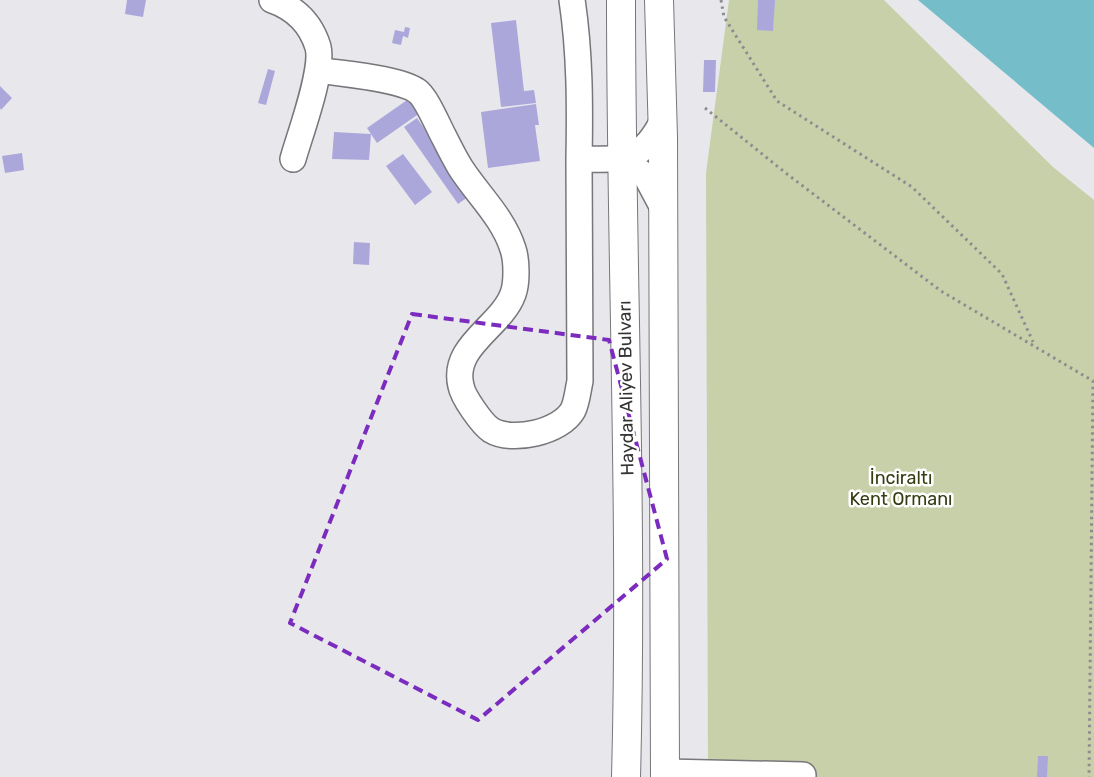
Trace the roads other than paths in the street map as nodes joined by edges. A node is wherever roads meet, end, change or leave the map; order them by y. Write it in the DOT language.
graph roads {
  1 [pos="272,0"];
  2 [pos="572,0"];
  3 [pos="621,0"];
  4 [pos="659,0"];
  5 [pos="318,70"];
  6 [pos="662,122"];
  7 [pos="293,159"];
  8 [pos="621,159"];
  9 [pos="579,160"];
  10 [pos="663,208"];
  11 [pos="626,773"];
  12 [pos="666,775"];
  13 [pos="803,775"];
  1 -- 5 [label="street"];
  2 -- 9 [label="street"];
  3 -- 8 [label="main road, Haydar Aliyev Bulvarı"];
  4 -- 6 [label="main road, Haydar Aliyev Bulvarı"];
  5 -- 7 [label="street"];
  5 -- 9 [label="street"];
  6 -- 8 [label="street"];
  6 -- 10 [label="main road, Haydar Aliyev Bulvarı"];
  8 -- 9 [label="street"];
  8 -- 10 [label="street"];
  8 -- 11 [label="main road, Haydar Aliyev Bulvarı"];
  10 -- 12 [label="main road, Haydar Aliyev Bulvarı"];
  11 -- 12 [label="main road"];
  12 -- 13 [label="street"];
}
